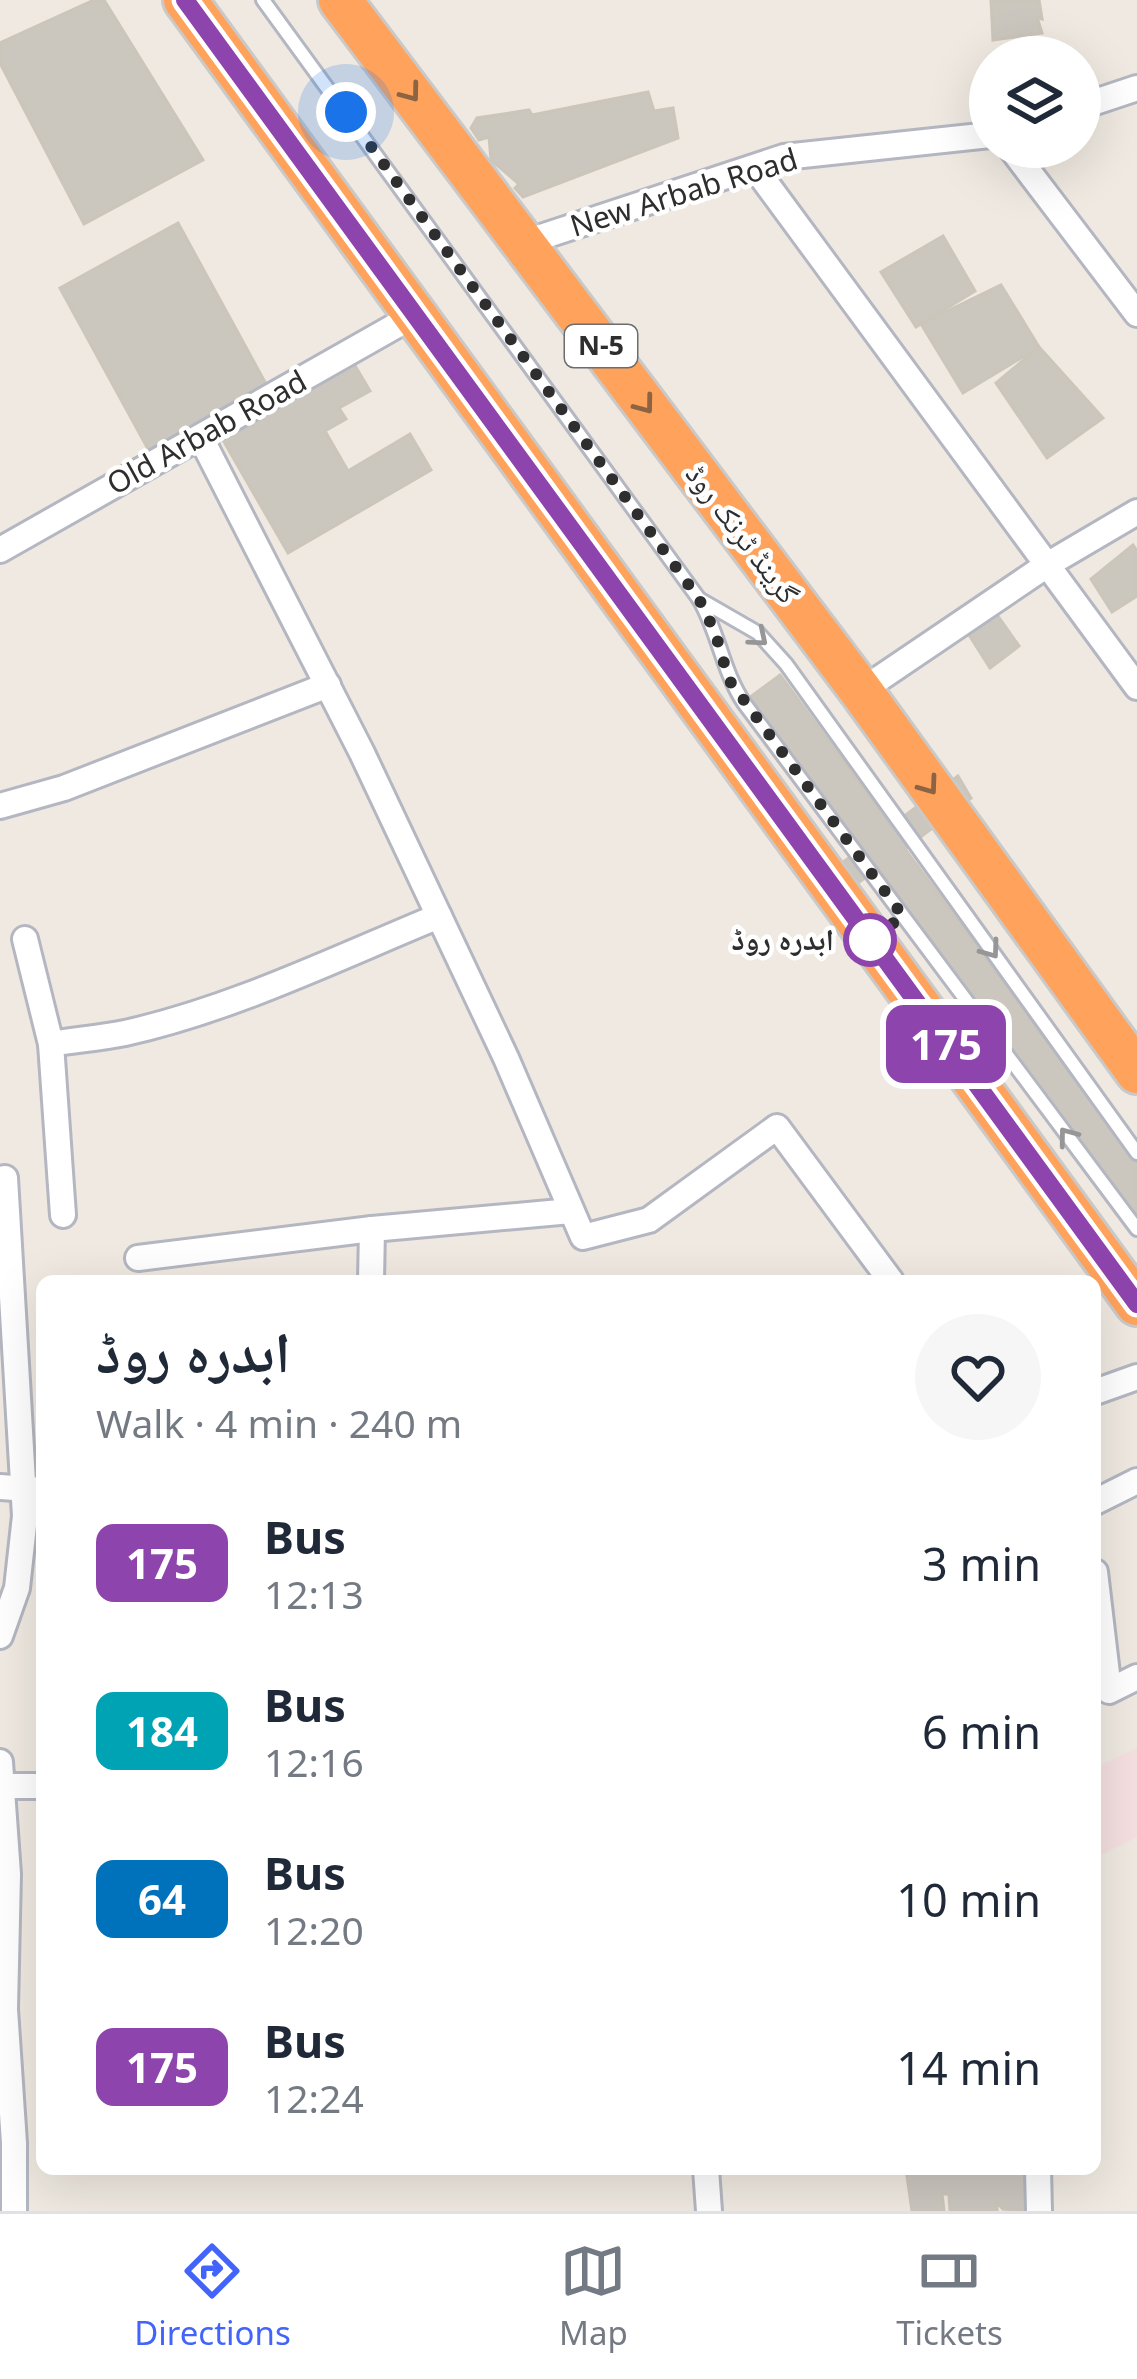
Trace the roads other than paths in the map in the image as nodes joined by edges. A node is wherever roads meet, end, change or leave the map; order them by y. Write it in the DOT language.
graph roads {
  1 [pos="185,0"];
  2 [pos="263,0"];
  3 [pos="340,0"];
  4 [pos="1137,88"];
  5 [pos="1101,100"];
  6 [pos="969,137"];
  7 [pos="754,167"];
  8 [pos="1026,168"];
  9 [pos="523,243"];
  10 [pos="1137,314"];
  11 [pos="413,316"];
  12 [pos="201,438"];
  13 [pos="1137,512"];
  14 [pos="0,550"];
  15 [pos="1048,565"];
  16 [pos="699,599"];
  17 [pos="328,685"];
  18 [pos="1137,687"];
  19 [pos="861,691"];
  20 [pos="0,806"];
  21 [pos="439,916"];
  22 [pos="25,939"];
  23 [pos="51,1044"];
  24 [pos="1137,1072"];
  25 [pos="1137,1153"];
  26 [pos="0,1179"];
  27 [pos="571,1211"];
  28 [pos="63,1215"];
  29 [pos="372,1229"];
  30 [pos="1137,1229"];
  31 [pos="138,1258"];
  32 [pos="371,1275"];
  33 [pos="887,1275"];
  34 [pos="1137,1304"];
  35 [pos="1137,1376"];
  36 [pos="1101,1390"];
  37 [pos="1137,1481"];
  38 [pos="22,1489"];
  39 [pos="1101,1499"];
  40 [pos="1101,1623"];
  41 [pos="0,1636"];
  42 [pos="1137,1677"];
  43 [pos="1,1774"];
  44 [pos="36,1784"];
  45 [pos="706,2175"];
  46 [pos="1038,2175"];
  47 [pos="14,2211"];
  48 [pos="709,2211"];
  49 [pos="1039,2211"];
  1 -- 11 [label="highway"];
  2 -- 16 [label="lane"];
  3 -- 9 [label="highway, گرینڈ ٹرنک روڈ / N-5, one-way"];
  4 -- 5 [label="street"];
  6 -- 7 [label="street, New Arbab Road"];
  7 -- 9 [label="street, New Arbab Road"];
  7 -- 15 [label="street"];
  8 -- 10 [label="street"];
  9 -- 19 [label="highway, گرینڈ ٹرنک روڈ / N-5, one-way"];
  11 -- 12 [label="street, Old Arbab Road"];
  11 -- 34 [label="highway"];
  12 -- 14 [label="street, Old Arbab Road"];
  12 -- 17 [label="street"];
  13 -- 15 [label="street"];
  15 -- 18 [label="street"];
  15 -- 19 [label="street"];
  16 -- 25 [label="lane, one-way"];
  30 -- 16 [label="lane, one-way"];
  17 -- 20 [label="street"];
  17 -- 21 [label="street"];
  19 -- 24 [label="highway, گرینڈ ٹرنک روڈ / N-5, one-way"];
  21 -- 23 [label="street"];
  21 -- 27 [label="street"];
  22 -- 23 [label="street"];
  23 -- 28 [label="street"];
  26 -- 38 [label="street"];
  27 -- 29 [label="street"];
  27 -- 33 [label="street"];
  29 -- 31 [label="street"];
  29 -- 32 [label="street"];
  35 -- 36 [label="street"];
  37 -- 39 [label="street"];
  38 -- 41 [label="street"];
  40 -- 42 [label="street"];
  43 -- 44 [label="street"];
  43 -- 47 [label="street"];
  45 -- 48 [label="street"];
  46 -- 49 [label="street"];
}
